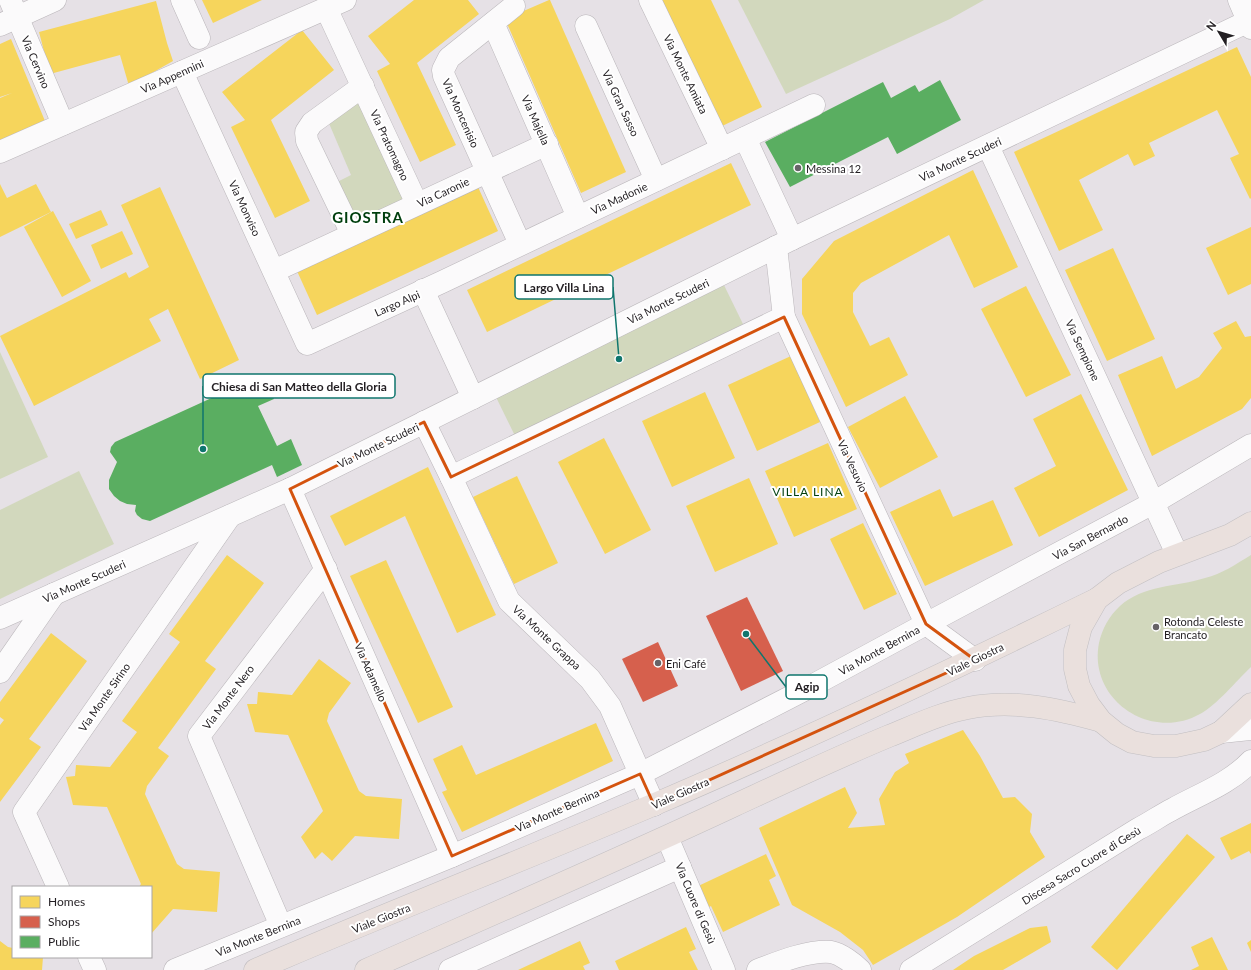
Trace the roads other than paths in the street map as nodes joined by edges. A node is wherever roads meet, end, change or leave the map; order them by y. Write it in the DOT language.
graph roads {
  1 [pos="55,0"];
  2 [pos="182,0"];
  3 [pos="650,0"];
  4 [pos="1239,0"];
  5 [pos="336,4"];
  6 [pos="514,6"];
  7 [pos="9,14"];
  8 [pos="493,23"];
  9 [pos="1250,23"];
  10 [pos="586,26"];
  11 [pos="199,38"];
  12 [pos="182,72"];
  13 [pos="363,86"];
  14 [pos="814,105"];
  15 [pos="63,124"];
  16 [pos="745,138"];
  17 [pos="547,144"];
  18 [pos="988,146"];
  19 [pos="722,149"];
  20 [pos="0,152"];
  21 [pos="487,172"];
  22 [pos="656,180"];
  23 [pos="417,204"];
  24 [pos="578,217"];
  25 [pos="352,234"];
  26 [pos="784,243"];
  27 [pos="520,244"];
  28 [pos="274,271"];
  29 [pos="423,290"];
  30 [pos="784,316"];
  31 [pos="307,344"];
  32 [pos="473,398"];
  33 [pos="424,422"];
  34 [pos="1251,445"];
  35 [pos="451,477"];
  36 [pos="290,489"];
  37 [pos="1153,503"];
  38 [pos="231,515"];
  39 [pos="1251,523"];
  40 [pos="1177,554"];
  41 [pos="326,569"];
  42 [pos="55,594"];
  43 [pos="1097,599"];
  44 [pos="0,618"];
  45 [pos="926,624"];
  46 [pos="974,660"];
  47 [pos="0,672"];
  48 [pos="1251,704"];
  49 [pos="1101,721"];
  50 [pos="1251,729"];
  51 [pos="1221,732"];
  52 [pos="1251,761"];
  53 [pos="640,774"];
  54 [pos="654,805"];
  55 [pos="667,837"];
  56 [pos="452,856"];
  57 [pos="680,867"];
  58 [pos="58,886"];
  59 [pos="281,926"];
  60 [pos="89,958"];
  61 [pos="461,968"];
  62 [pos="95,970"];
  63 [pos="175,970"];
  64 [pos="255,970"];
  65 [pos="366,970"];
  66 [pos="724,970"];
  67 [pos="758,970"];
  68 [pos="860,970"];
  69 [pos="911,970"];
  1 -- 7 [label="street"];
  2 -- 11 [label="street"];
  3 -- 19 [label="street, Via Monte Amiata"];
  4 -- 9 [label="street"];
  5 -- 12 [label="street, Via Appennini"];
  5 -- 13 [label="street, Via Pratomagno"];
  6 -- 8 [label="street, Via Moncenisio"];
  7 -- 15 [label="street, Via Cervino"];
  8 -- 17 [label="street, Via Majella"];
  8 -- 21 [label="street, Via Moncenisio"];
  9 -- 18 [label="street, Via Monte Scuderi"];
  10 -- 22 [label="street, Via Gran Sasso"];
  12 -- 15 [label="street, Via Appennini"];
  12 -- 28 [label="street, Via Monviso"];
  13 -- 23 [label="street, Via Pratomagno"];
  13 -- 25 [label="street"];
  14 -- 16 [label="street, Via Madonie"];
  15 -- 20 [label="street, Via Appennini"];
  16 -- 19 [label="street, Via Madonie"];
  16 -- 26 [label="street, Via Vesuvio"];
  17 -- 21 [label="street, Via Caronie"];
  17 -- 24 [label="street, Via Majella"];
  18 -- 26 [label="street, Via Monte Scuderi"];
  18 -- 37 [label="street, Via Sempione"];
  19 -- 22 [label="street, Via Madonie"];
  21 -- 23 [label="street, Via Caronie"];
  21 -- 27 [label="street, Via Moncenisio"];
  22 -- 24 [label="street, Via Madonie"];
  23 -- 25 [label="street, Via Caronie"];
  24 -- 27 [label="street, Via Madonie"];
  25 -- 28 [label="street, Via Caronie"];
  26 -- 30 [label="street, Via Vesuvio"];
  26 -- 32 [label="street, Via Monte Scuderi"];
  27 -- 29 [label="street, Via Madonie"];
  28 -- 31 [label="street, Via Monviso"];
  29 -- 31 [label="street, Largo Alpi"];
  29 -- 32 [label="street, Largo Alpi"];
  30 -- 35 [label="street"];
  30 -- 45 [label="street, Via Vesuvio"];
  32 -- 33 [label="street, Via Monte Scuderi"];
  33 -- 35 [label="street, Via Monte Grappa"];
  33 -- 36 [label="street, Via Monte Scuderi"];
  34 -- 37 [label="street, Via San Bernardo"];
  35 -- 53 [label="street, Via Monte Grappa"];
  36 -- 38 [label="street, Via Monte Scuderi"];
  36 -- 41 [label="street, Via Adamello"];
  37 -- 40 [label="street, Via Sempione"];
  37 -- 45 [label="street, Via San Bernardo"];
  38 -- 42 [label="street, Via Monte Scuderi"];
  38 -- 58 [label="street, Via Monte Sirino"];
  39 -- 40 [label="main road"];
  40 -- 43 [label="main road"];
  41 -- 56 [label="street, Via Adamello"];
  41 -- 59 [label="street, Via Monte Nero"];
  42 -- 44 [label="street, Via Monte Scuderi"];
  42 -- 47 [label="street"];
  43 -- 46 [label="main road, Viale Giostra"];
  43 -- 49 [label="main road"];
  45 -- 46 [label="street, Via Vesuvio"];
  45 -- 53 [label="street, Via Monte Bernina"];
  46 -- 54 [label="main road, Viale Giostra"];
  48 -- 51 [label="main road"];
  49 -- 51 [label="main road"];
  49 -- 55 [label="main road"];
  50 -- 51 [label="street"];
  52 -- 69 [label="street, Discesa Sacro Cuore di Gesù"];
  53 -- 54 [label="street, Via Monte Grappa"];
  53 -- 56 [label="street, Via Monte Bernina"];
  54 -- 64 [label="main road, Viale Giostra"];
  55 -- 57 [label="street, Via Cuore di Gesù"];
  55 -- 65 [label="main road"];
  56 -- 59 [label="street, Via Monte Bernina"];
  57 -- 61 [label="street"];
  57 -- 66 [label="street, Via Cuore di Gesù"];
  59 -- 63 [label="street, Via Monte Bernina"];
  60 -- 62 [label="street"];
  67 -- 68 [label="street"];
}
